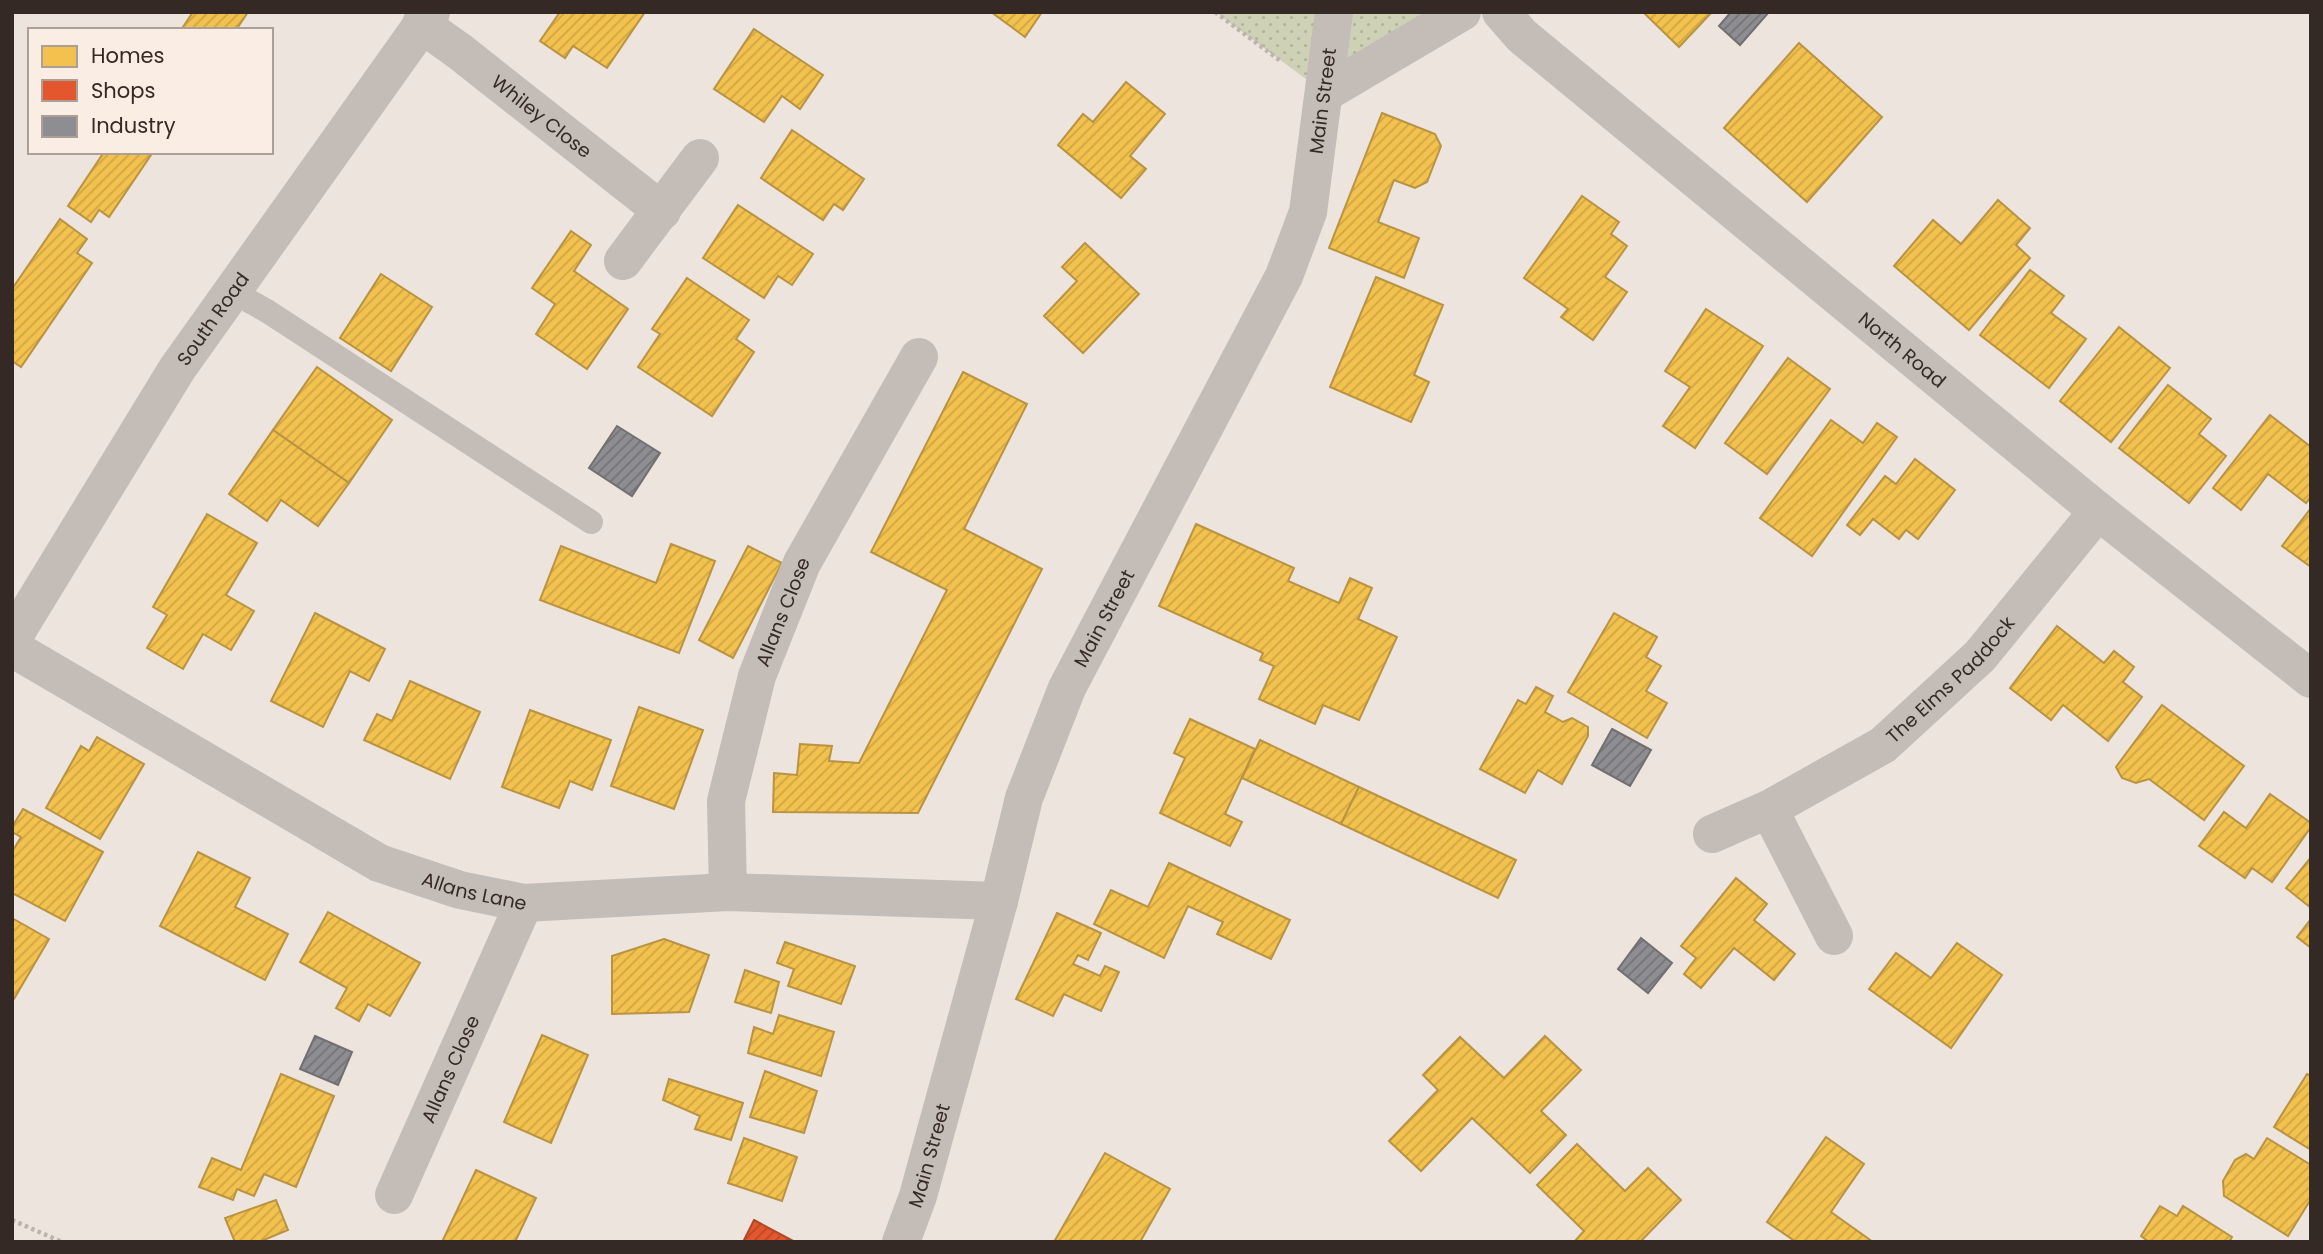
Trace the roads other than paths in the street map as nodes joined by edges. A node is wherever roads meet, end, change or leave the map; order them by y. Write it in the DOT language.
graph roads {
  1 [pos="1335,12"];
  2 [pos="1462,12"];
  3 [pos="1501,12"];
  4 [pos="426,18"];
  5 [pos="1325,93"];
  6 [pos="700,158"];
  7 [pos="662,211"];
  8 [pos="623,261"];
  9 [pos="233,292"];
  10 [pos="919,357"];
  11 [pos="2098,511"];
  12 [pos="591,522"];
  13 [pos="12,639"];
  14 [pos="12,648"];
  15 [pos="2311,679"];
  16 [pos="1769,809"];
  17 [pos="1712,834"];
  18 [pos="728,892"];
  19 [pos="999,901"];
  20 [pos="524,903"];
  21 [pos="1834,936"];
  22 [pos="394,1195"];
  23 [pos="901,1242"];
  1 -- 5 [label="street, Main Street"];
  2 -- 5 [label="street"];
  3 -- 11 [label="street, North Road"];
  4 -- 7 [label="street, Whiley Close"];
  4 -- 9 [label="street, South Road"];
  5 -- 19 [label="street, Main Street"];
  6 -- 7 [label="street"];
  7 -- 8 [label="street"];
  9 -- 12 [label="lane"];
  9 -- 13 [label="street, South Road"];
  10 -- 18 [label="street, Allans Close"];
  11 -- 15 [label="street, North Road"];
  11 -- 16 [label="street, The Elms Paddock"];
  14 -- 20 [label="street, Allans Lane"];
  16 -- 17 [label="street, The Elms Paddock"];
  16 -- 21 [label="street"];
  18 -- 19 [label="street, Allans Lane"];
  18 -- 20 [label="street, Allans Lane"];
  19 -- 23 [label="street, Main Street"];
  20 -- 22 [label="street, Allans Close"];
}
